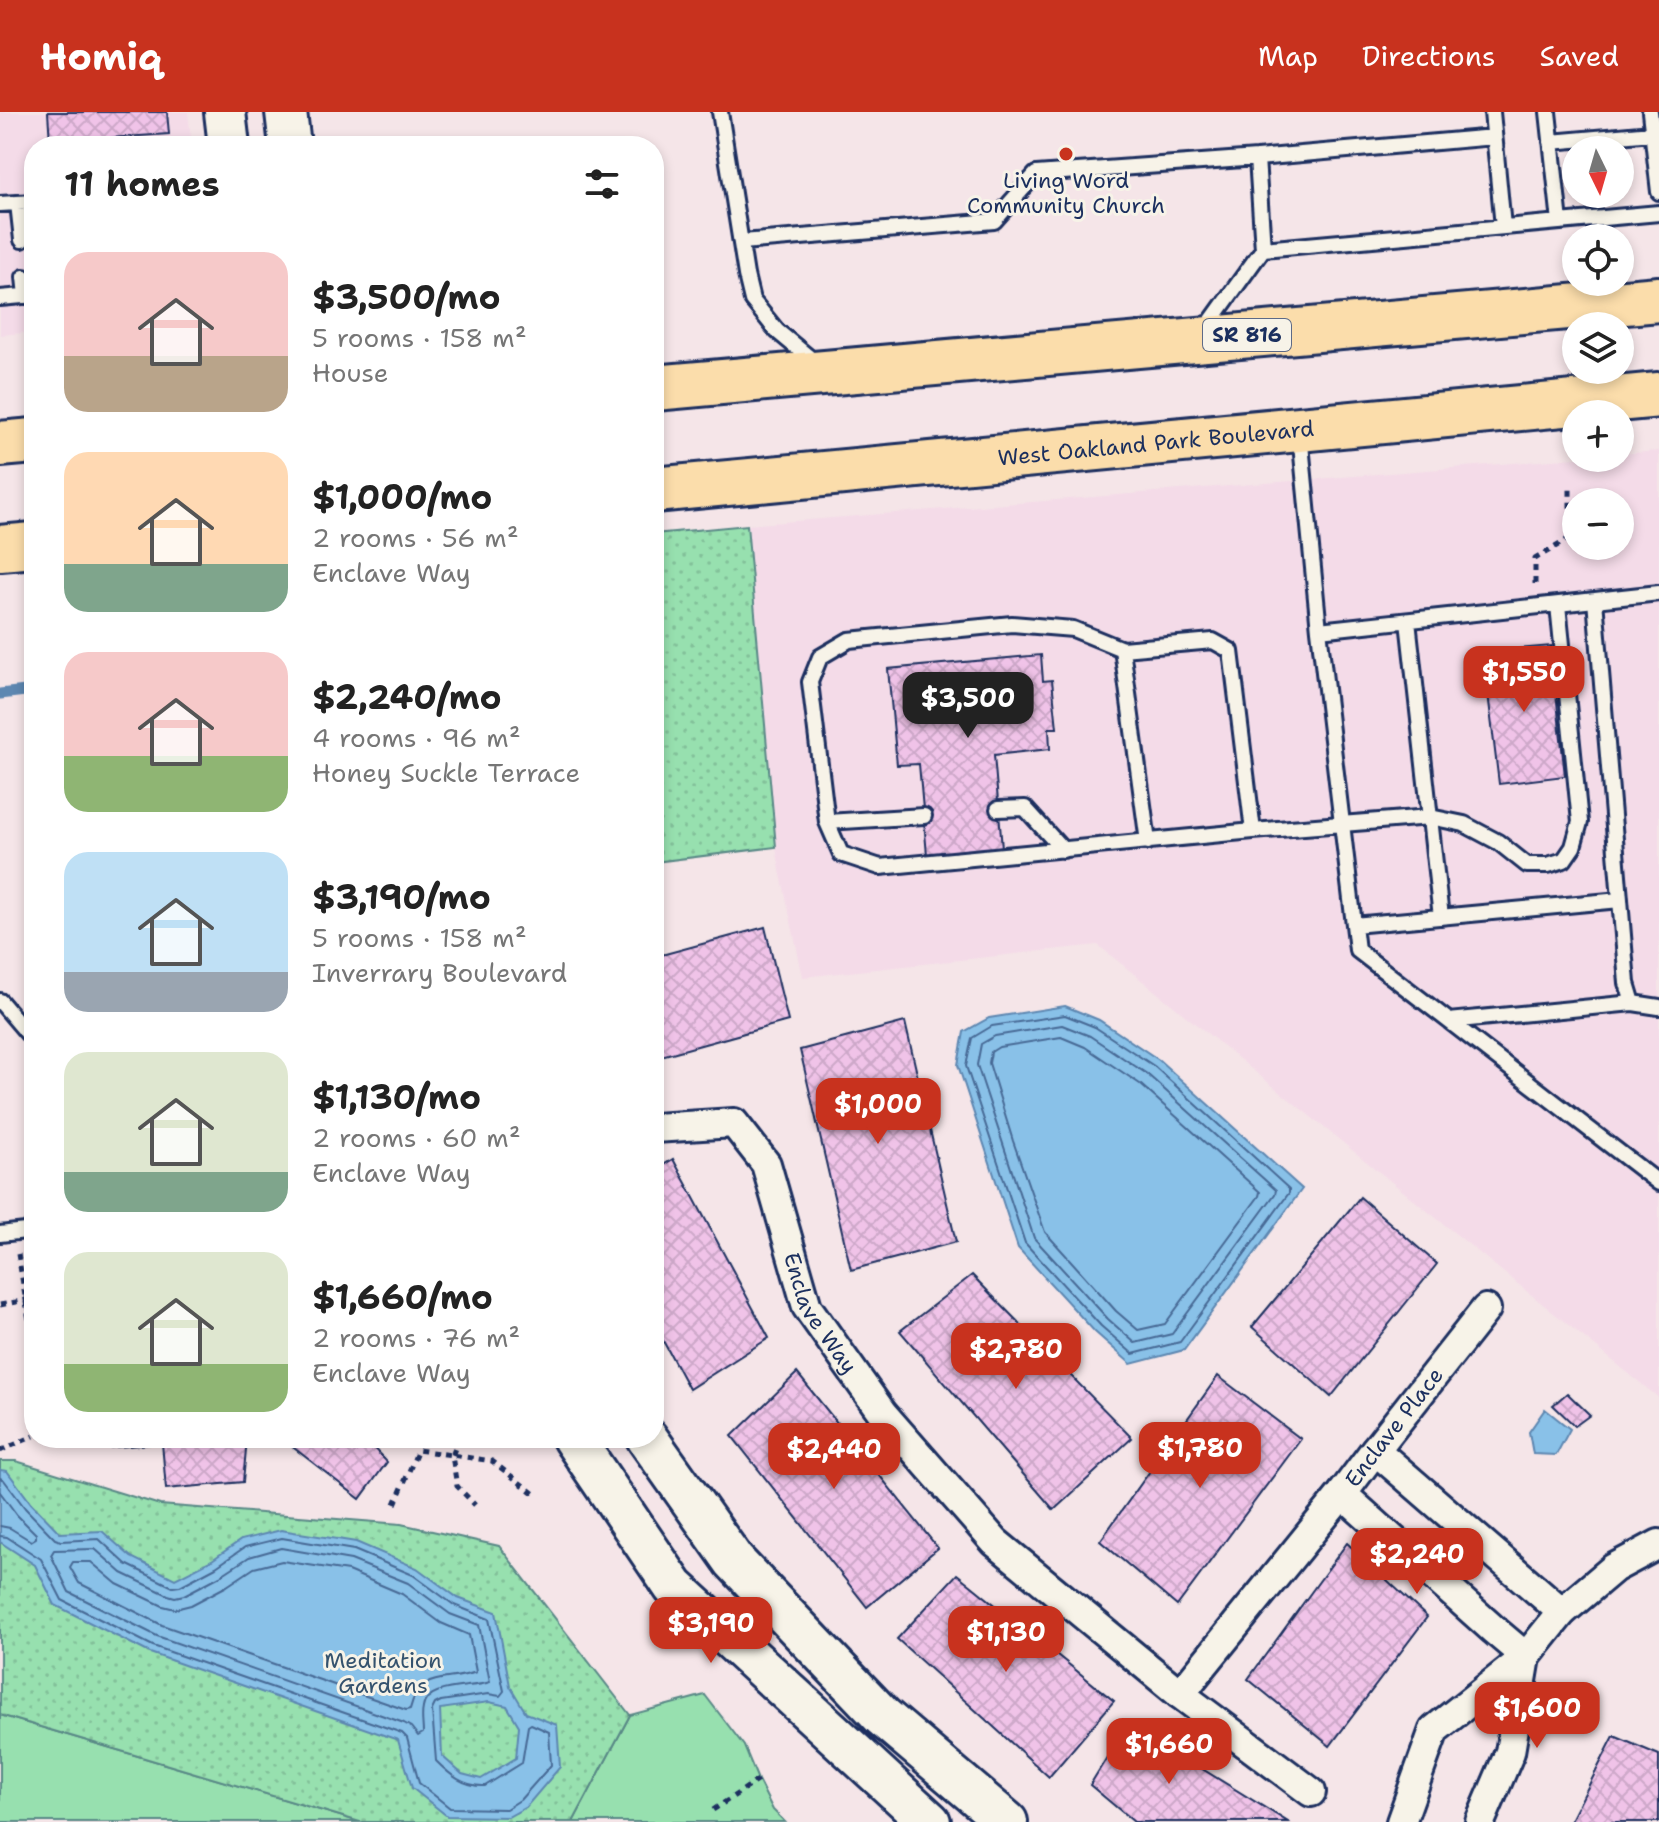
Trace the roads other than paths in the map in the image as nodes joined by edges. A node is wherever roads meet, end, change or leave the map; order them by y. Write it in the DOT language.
graph roads {
  1 [pos="225,112"];
  2 [pos="286,112"];
  3 [pos="720,112"];
  4 [pos="1492,112"];
  5 [pos="1548,112"];
  6 [pos="1650,112"];
  7 [pos="1652,133"];
  8 [pos="228,136"];
  9 [pos="289,136"];
  10 [pos="1494,137"];
  11 [pos="1551,142"];
  12 [pos="1257,158"];
  13 [pos="1659,192"];
  14 [pos="18,203"];
  15 [pos="24,203"];
  16 [pos="0,204"];
  17 [pos="1659,213"];
  18 [pos="1560,222"];
  19 [pos="1503,227"];
  20 [pos="22,240"];
  21 [pos="742,242"];
  22 [pos="1263,249"];
  23 [pos="24,296"];
  24 [pos="0,298"];
  25 [pos="1659,299"];
  26 [pos="1198,339"];
  27 [pos="826,372"];
  28 [pos="664,387"];
  29 [pos="1659,395"];
  30 [pos="1300,430"];
  31 [pos="24,442"];
  32 [pos="0,444"];
  33 [pos="664,489"];
  34 [pos="24,546"];
  35 [pos="0,548"];
  36 [pos="1659,593"];
  37 [pos="1595,600"];
  38 [pos="1558,605"];
  39 [pos="1408,621"];
  40 [pos="1319,630"];
  41 [pos="1122,649"];
  42 [pos="998,809"];
  43 [pos="924,816"];
  44 [pos="1430,817"];
  45 [pos="827,822"];
  46 [pos="1342,824"];
  47 [pos="1253,831"];
  48 [pos="1148,842"];
  49 [pos="1063,850"];
  50 [pos="1620,900"];
  51 [pos="1441,917"];
  52 [pos="1354,925"];
  53 [pos="0,1001"];
  54 [pos="1633,1003"];
  55 [pos="1659,1007"];
  56 [pos="1449,1021"];
  57 [pos="24,1029"];
  58 [pos="664,1127"];
  59 [pos="1659,1183"];
  60 [pos="1486,1309"];
  61 [pos="580,1448"];
  62 [pos="654,1448"];
  63 [pos="1375,1450"];
  64 [pos="1342,1494"];
  65 [pos="1659,1544"];
  66 [pos="1562,1612"];
  67 [pos="1526,1657"];
  68 [pos="1180,1694"];
  69 [pos="1311,1792"];
  70 [pos="930,1822"];
  71 [pos="1007,1822"];
  72 [pos="1401,1822"];
  73 [pos="1480,1822"];
  1 -- 8 [label="street"];
  2 -- 9 [label="street"];
  3 -- 21 [label="lane"];
  4 -- 10 [label="lane"];
  5 -- 11 [label="lane"];
  6 -- 7 [label="lane"];
  7 -- 11 [label="lane"];
  7 -- 13 [label="lane"];
  10 -- 12 [label="lane"];
  10 -- 19 [label="lane"];
  11 -- 18 [label="lane"];
  12 -- 21 [label="lane"];
  12 -- 22 [label="lane"];
  14 -- 15 [label="lane"];
  14 -- 16 [label="lane"];
  14 -- 20 [label="lane"];
  17 -- 18 [label="lane"];
  18 -- 19 [label="lane"];
  19 -- 22 [label="lane"];
  21 -- 27 [label="lane"];
  22 -- 26 [label="lane"];
  23 -- 24 [label="lane"];
  25 -- 26 [label="main road, SR 816"];
  26 -- 27 [label="main road, SR 816"];
  27 -- 28 [label="main road, SR 816"];
  29 -- 30 [label="main road, West Oakland Park Boulevard"];
  30 -- 33 [label="main road, West Oakland Park Boulevard"];
  30 -- 40 [label="lane"];
  31 -- 32 [label="main road"];
  34 -- 35 [label="main road"];
  36 -- 37 [label="lane"];
  37 -- 38 [label="lane"];
  37 -- 50 [label="lane"];
  38 -- 39 [label="lane"];
  38 -- 44 [label="lane"];
  39 -- 40 [label="lane"];
  39 -- 44 [label="lane"];
  40 -- 46 [label="lane"];
  41 -- 45 [label="lane"];
  41 -- 47 [label="lane"];
  41 -- 48 [label="lane"];
  42 -- 49 [label="lane"];
  43 -- 45 [label="lane"];
  44 -- 46 [label="lane"];
  44 -- 51 [label="lane"];
  45 -- 49 [label="lane"];
  46 -- 47 [label="lane"];
  46 -- 52 [label="lane"];
  47 -- 48 [label="lane"];
  48 -- 49 [label="lane"];
  50 -- 51 [label="lane"];
  50 -- 54 [label="lane"];
  51 -- 52 [label="lane"];
  52 -- 56 [label="lane"];
  53 -- 57 [label="lane"];
  54 -- 55 [label="lane"];
  54 -- 56 [label="lane"];
  56 -- 59 [label="lane"];
  58 -- 68 [label="street, Enclave Way"];
  60 -- 63 [label="street, Enclave Place"];
  61 -- 70 [label="street"];
  62 -- 71 [label="street"];
  63 -- 64 [label="street, Enclave Place"];
  63 -- 66 [label="street"];
  64 -- 67 [label="street"];
  64 -- 68 [label="street, Enclave Place"];
  65 -- 66 [label="street"];
  66 -- 67 [label="street"];
  67 -- 72 [label="street"];
  67 -- 73 [label="street"];
  68 -- 69 [label="street, Enclave Way"];
}
